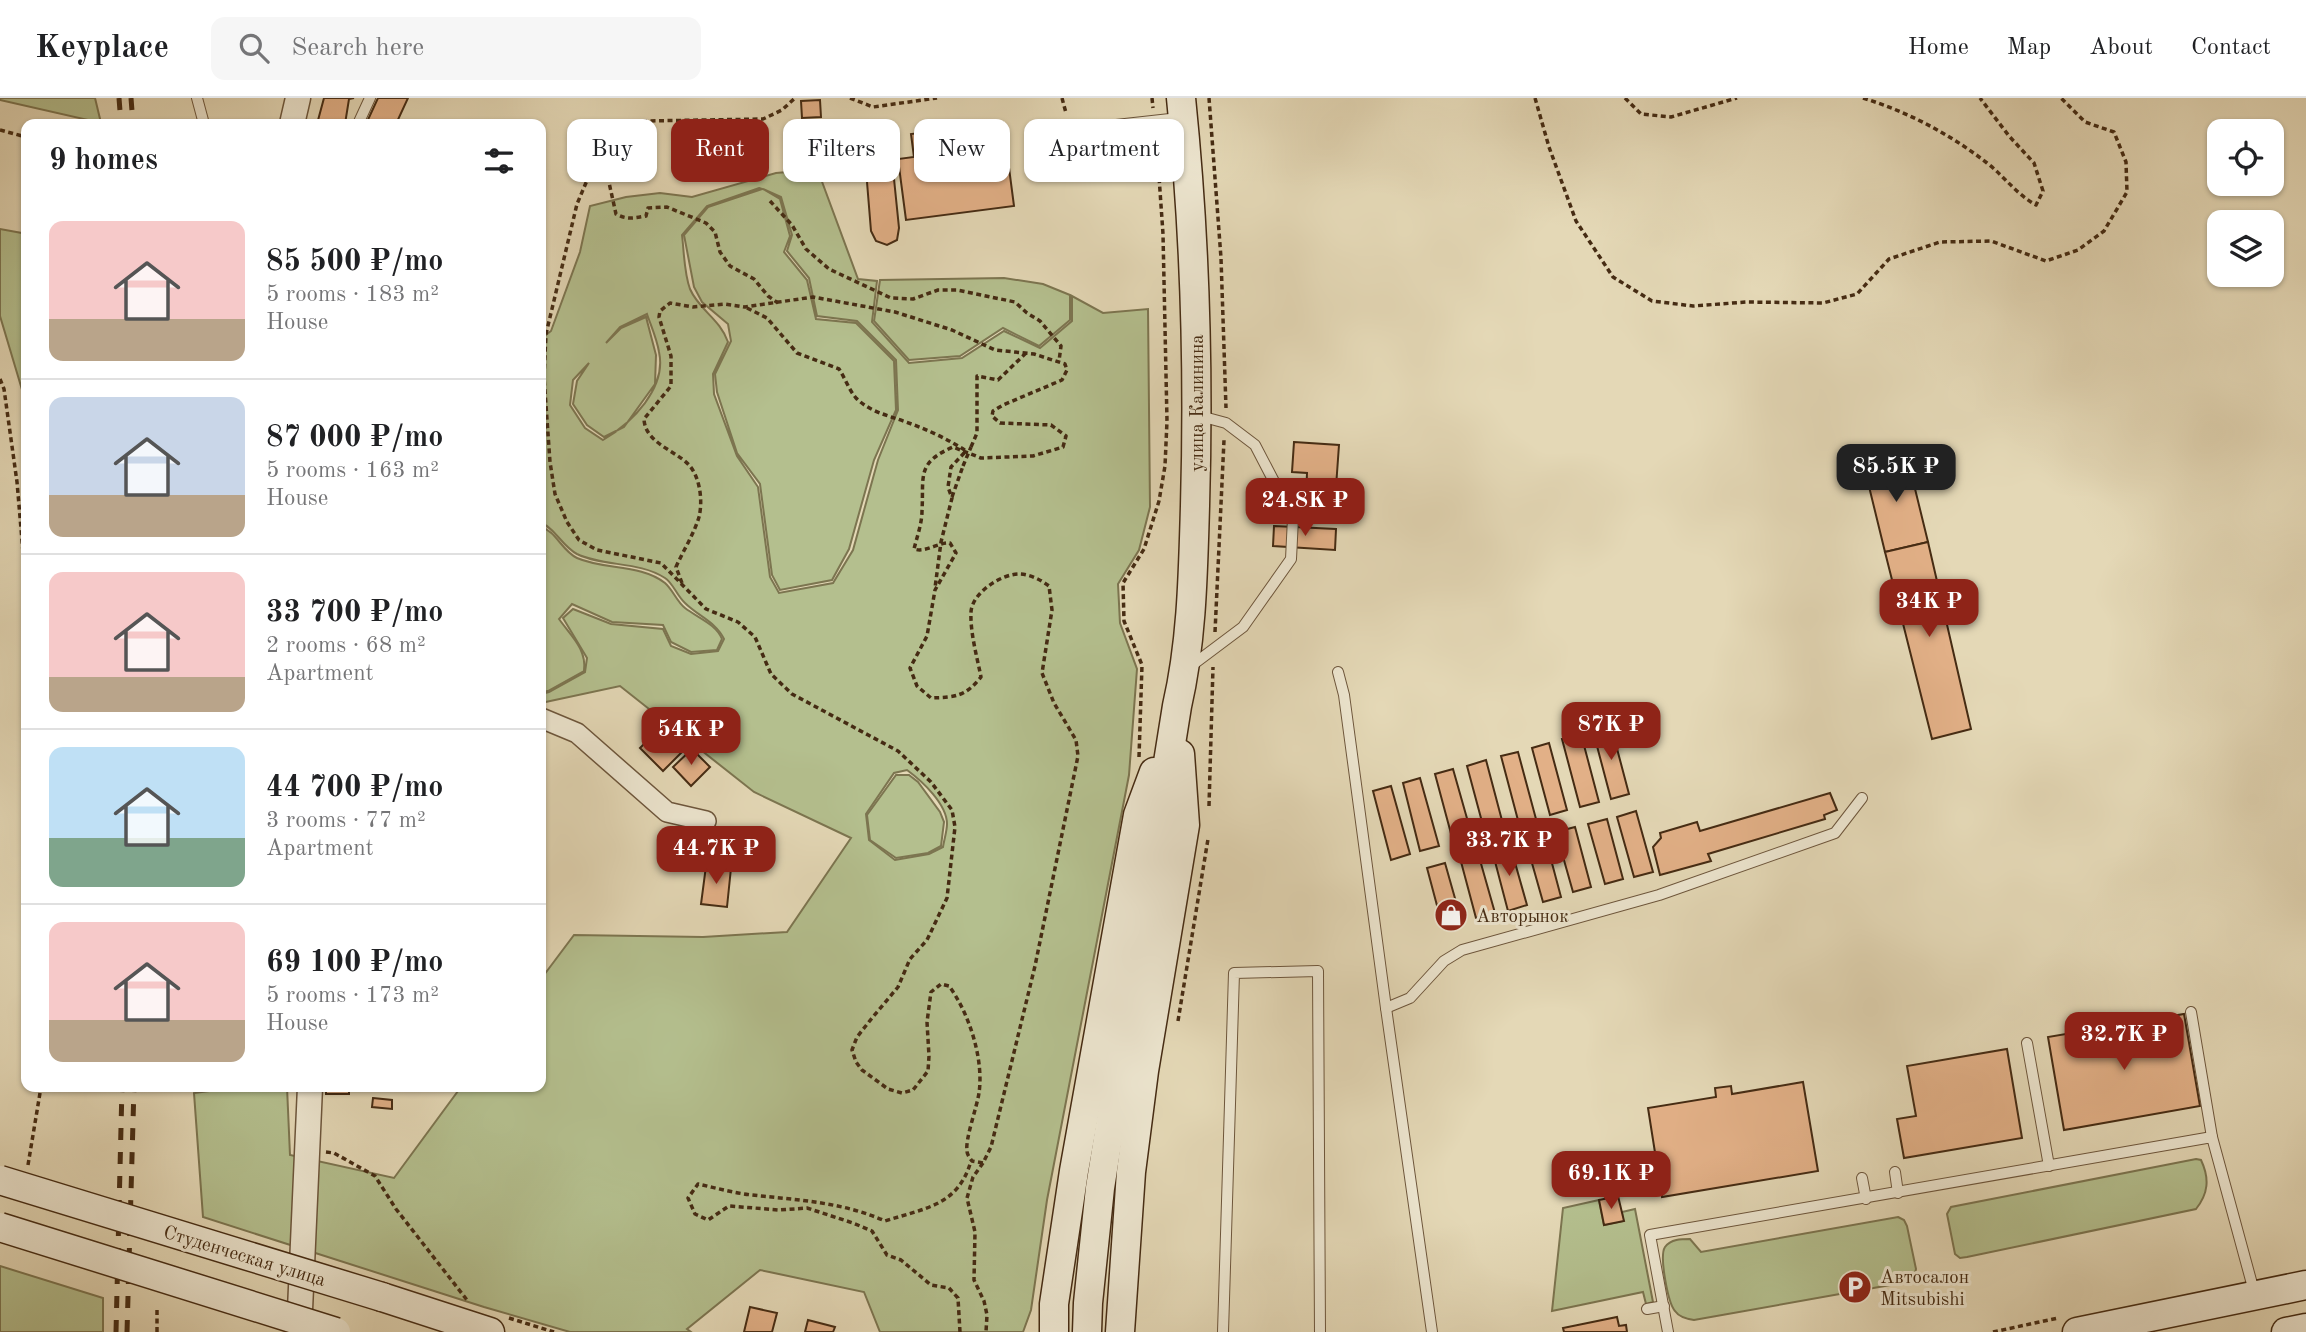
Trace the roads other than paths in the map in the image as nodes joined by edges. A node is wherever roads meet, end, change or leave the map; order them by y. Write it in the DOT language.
graph roads {
  1 [pos="197,98"];
  2 [pos="298,98"];
  3 [pos="370,98"];
  4 [pos="1182,108"];
  5 [pos="203,119"];
  6 [pos="293,119"];
  7 [pos="360,119"];
  8 [pos="1159,119"];
  9 [pos="1198,415"];
  10 [pos="1185,671"];
  11 [pos="1338,672"];
  12 [pos="1177,706"];
  13 [pos="546,720"];
  14 [pos="1862,798"];
  15 [pos="706,821"];
  16 [pos="1386,1008"];
  17 [pos="2191,1012"];
  18 [pos="2027,1043"];
  19 [pos="310,1092"];
  20 [pos="2212,1137"];
  21 [pos="2049,1166"];
  22 [pos="1895,1172"];
  23 [pos="1862,1178"];
  24 [pos="0,1180"];
  25 [pos="1898,1193"];
  26 [pos="1866,1199"];
  27 [pos="0,1227"];
  28 [pos="1125,1251"];
  29 [pos="2306,1285"];
  30 [pos="2255,1295"];
  31 [pos="1054,1304"];
  32 [pos="1664,1306"];
  33 [pos="1647,1309"];
  34 [pos="2306,1328"];
  35 [pos="299,1332"];
  36 [pos="336,1332"];
  37 [pos="489,1332"];
  38 [pos="1046,1332"];
  39 [pos="1054,1332"];
  40 [pos="1087,1332"];
  41 [pos="1120,1332"];
  42 [pos="1128,1332"];
  43 [pos="1223,1332"];
  44 [pos="1320,1332"];
  45 [pos="1432,1332"];
  46 [pos="1668,1332"];
  47 [pos="2077,1332"];
  48 [pos="2286,1332"];
  1 -- 5 [label="lane"];
  2 -- 6 [label="street"];
  3 -- 7 [label="lane"];
  4 -- 8 [label="lane"];
  4 -- 9 [label="main road, улица Калинина"];
  9 -- 10 [label="main road, улица Калинина"];
  9 -- 10 [label="lane"];
  10 -- 12 [label="main road, улица Калинина"];
  11 -- 16 [label="lane"];
  12 -- 28 [label="main road"];
  12 -- 31 [label="main road"];
  12 -- 40 [label="main road"];
  13 -- 15 [label="street"];
  14 -- 16 [label="lane"];
  16 -- 45 [label="lane"];
  17 -- 20 [label="lane"];
  18 -- 21 [label="lane"];
  19 -- 35 [label="street"];
  20 -- 21 [label="lane"];
  20 -- 30 [label="lane"];
  21 -- 25 [label="lane"];
  22 -- 25 [label="lane"];
  23 -- 26 [label="lane"];
  24 -- 37 [label="main road, Студенческая улица, bridge"];
  25 -- 26 [label="lane"];
  26 -- 32 [label="lane"];
  27 -- 36 [label="main road, bridge"];
  28 -- 41 [label="main road"];
  28 -- 42 [label="main road"];
  29 -- 30 [label="main road"];
  30 -- 47 [label="main road"];
  31 -- 38 [label="main road"];
  31 -- 39 [label="main road"];
  32 -- 33 [label="lane"];
  32 -- 46 [label="lane"];
  34 -- 48 [label="main road"];
  43 -- 44 [label="lane"];
}
